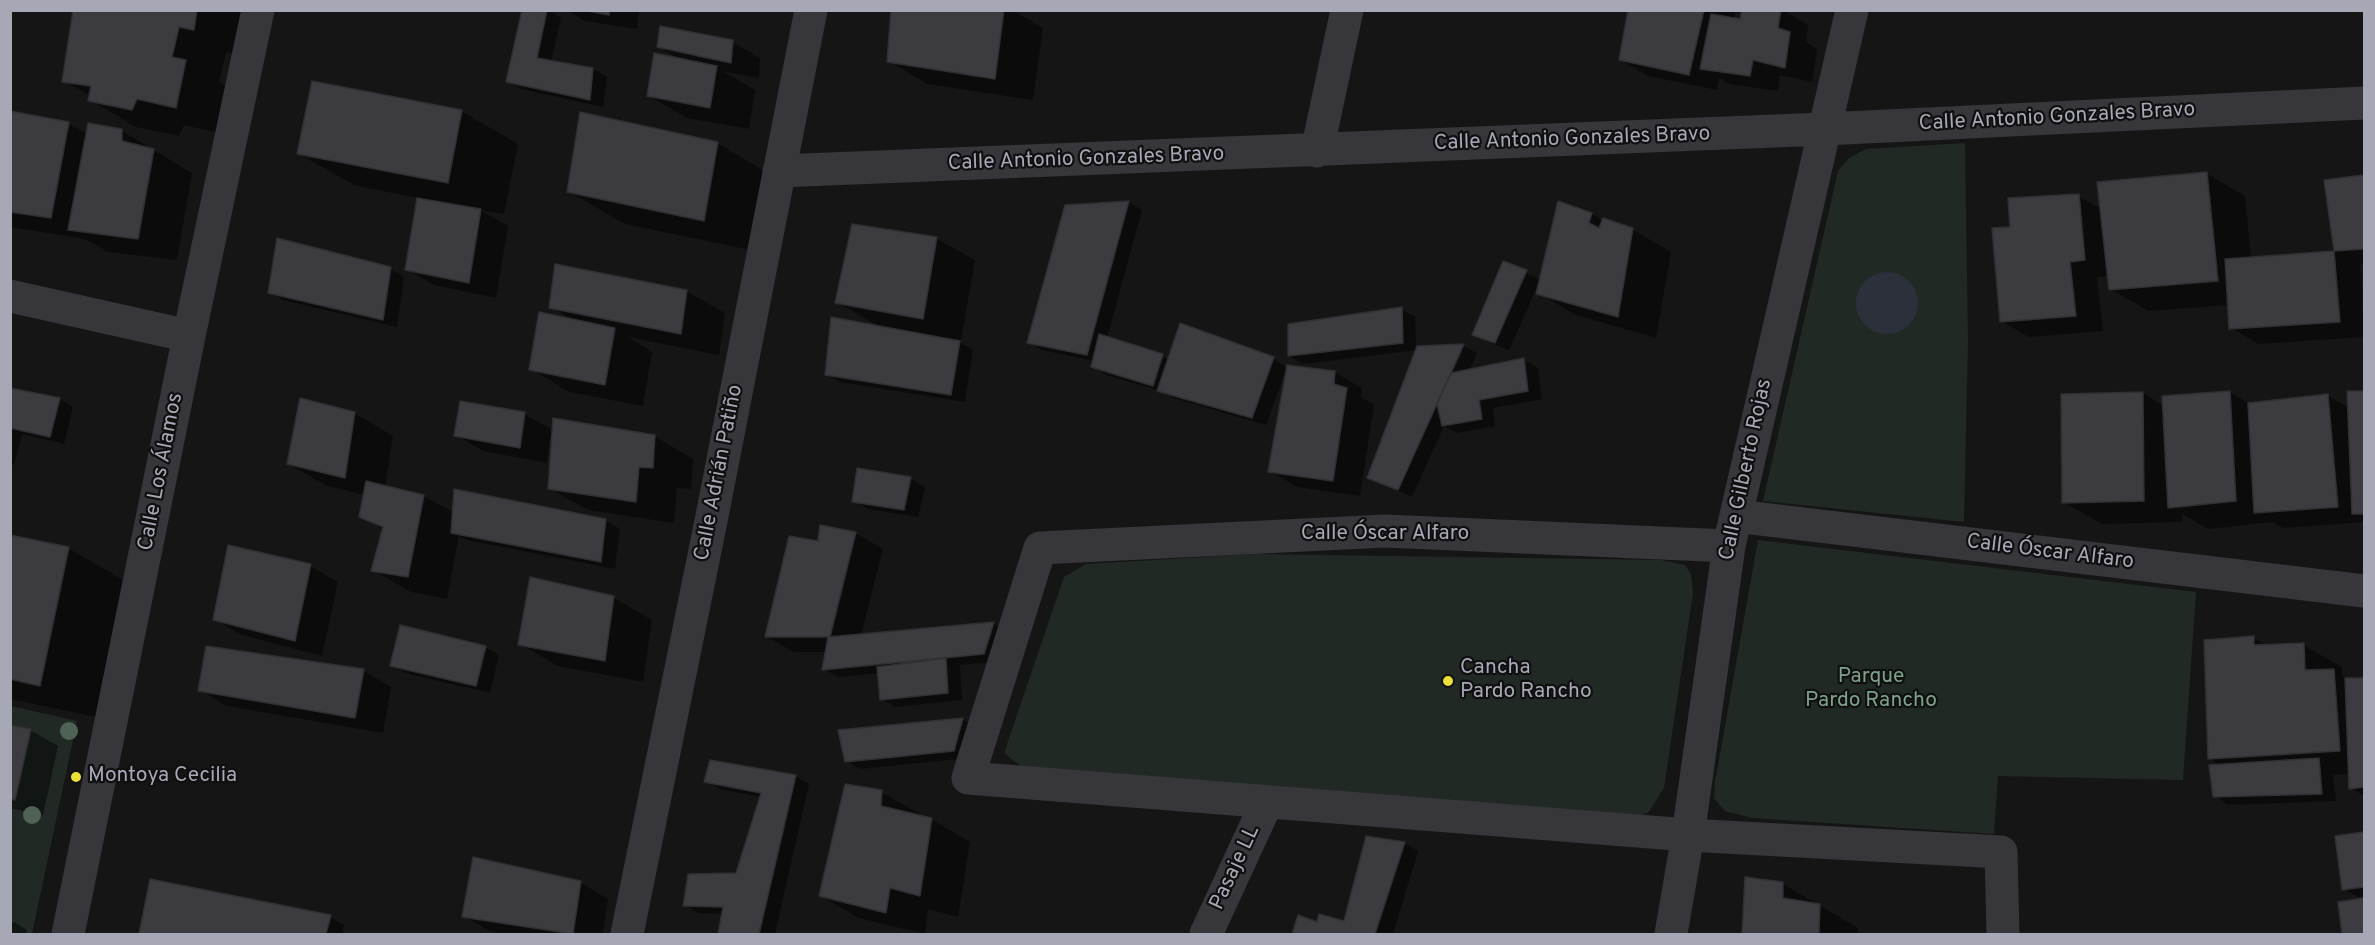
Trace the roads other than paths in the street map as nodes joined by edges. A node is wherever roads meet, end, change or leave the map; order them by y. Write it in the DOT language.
graph roads {
  1 [pos="258,10"];
  2 [pos="811,10"];
  3 [pos="1347,10"];
  4 [pos="1852,10"];
  5 [pos="2364,102"];
  6 [pos="1824,129"];
  7 [pos="1317,151"];
  8 [pos="778,171"];
  9 [pos="10,296"];
  10 [pos="189,336"];
  11 [pos="1732,531"];
  12 [pos="2364,591"];
  13 [pos="1267,802"];
  14 [pos="1688,835"];
  15 [pos="68,934"];
  16 [pos="627,934"];
  17 [pos="1206,934"];
  18 [pos="1671,934"];
  19 [pos="2003,934"];
  1 -- 10 [label="street, Calle Los Álamos"];
  2 -- 8 [label="street, Calle Adrián Patiño"];
  3 -- 7 [label="street"];
  4 -- 6 [label="street, Calle Gilberto Rojas"];
  5 -- 6 [label="street, Calle Antonio Gonzales Bravo"];
  6 -- 7 [label="street, Calle Antonio Gonzales Bravo"];
  6 -- 11 [label="street, Calle Gilberto Rojas"];
  7 -- 8 [label="street, Calle Antonio Gonzales Bravo"];
  8 -- 16 [label="street, Calle Adrián Patiño"];
  9 -- 10 [label="street"];
  10 -- 15 [label="street, Calle Los Álamos"];
  11 -- 12 [label="street, Calle Óscar Alfaro"];
  11 -- 13 [label="street, Calle Óscar Alfaro"];
  11 -- 14 [label="street, Calle Gilberto Rojas"];
  13 -- 14 [label="street"];
  13 -- 17 [label="street, Pasaje LL"];
  14 -- 18 [label="street, Calle Gilberto Rojas"];
  14 -- 19 [label="street"];
}
